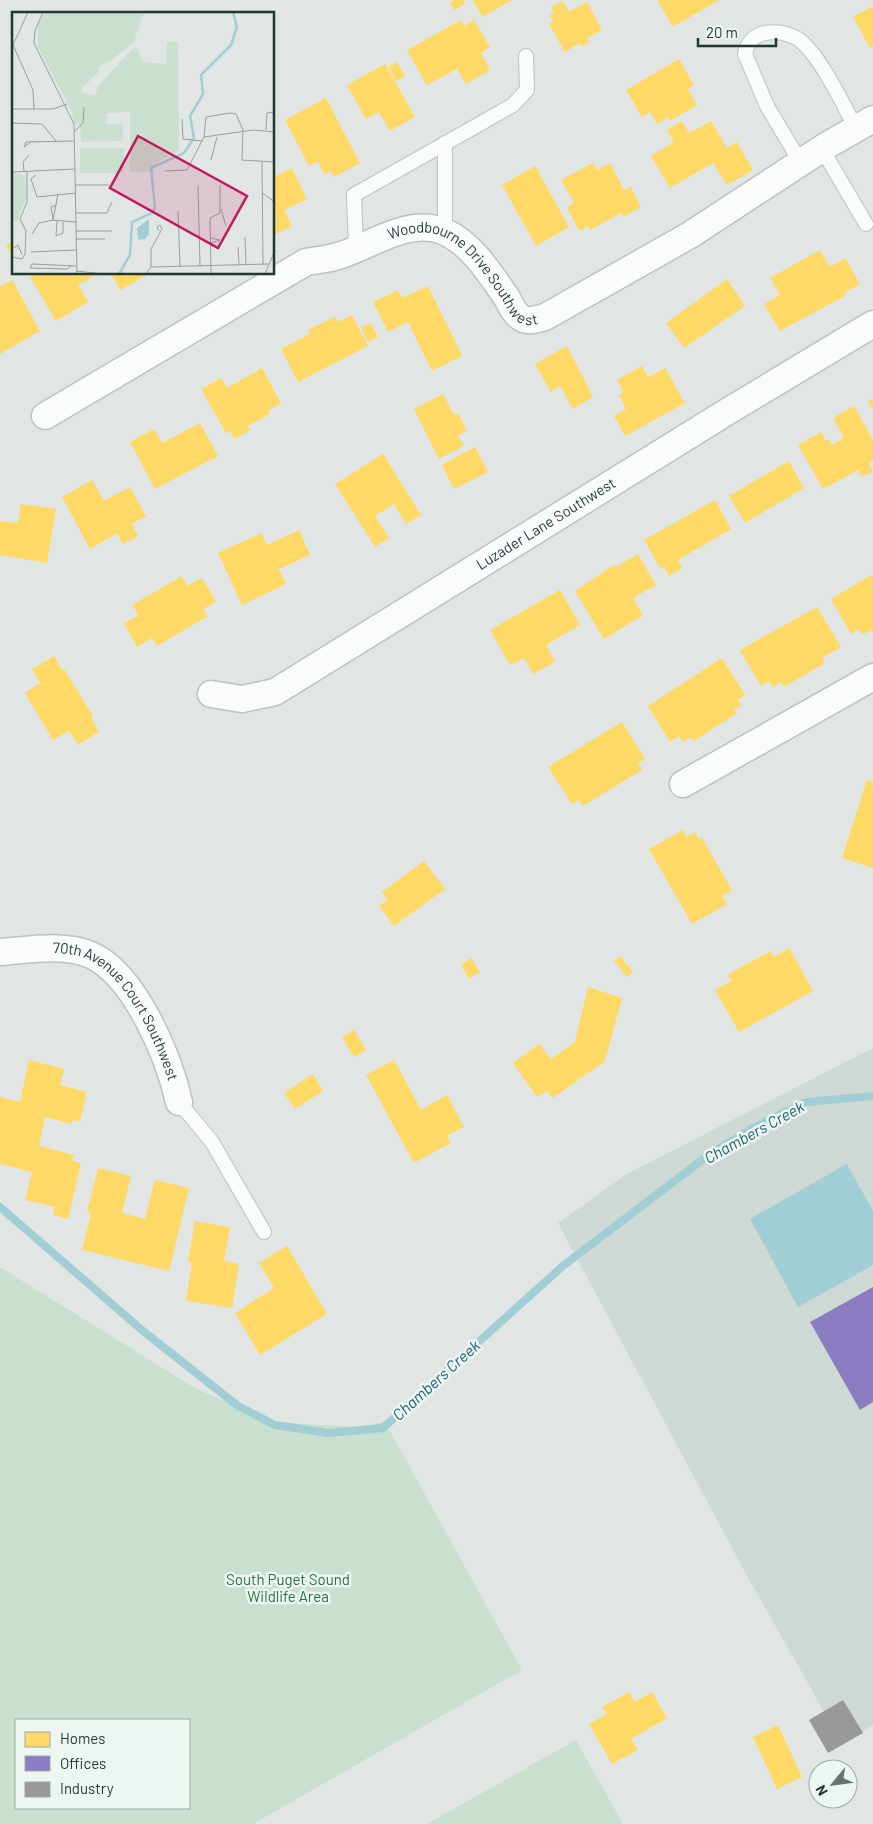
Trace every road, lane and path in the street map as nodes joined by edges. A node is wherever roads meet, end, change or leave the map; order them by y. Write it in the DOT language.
graph roads {
  1 [pos="526,56"];
  2 [pos="865,124"];
  3 [pos="445,144"];
  4 [pos="811,156"];
  5 [pos="866,224"];
  6 [pos="445,232"];
  7 [pos="356,249"];
  8 [pos="873,324"];
  9 [pos="45,416"];
  10 [pos="873,677"];
  11 [pos="211,694"];
  12 [pos="683,784"];
  13 [pos="0,952"];
  14 [pos="179,1102"];
  15 [pos="264,1232"];
  1 -- 3 [label="lane"];
  2 -- 4 [label="street, Woodbourne Drive Southwest"];
  2 -- 4 [label="lane"];
  3 -- 6 [label="lane"];
  3 -- 7 [label="lane"];
  4 -- 5 [label="lane"];
  4 -- 6 [label="street, Woodbourne Drive Southwest"];
  6 -- 7 [label="street, Woodbourne Drive Southwest"];
  7 -- 9 [label="street, Woodbourne Drive Southwest"];
  8 -- 11 [label="street, Luzader Lane Southwest"];
  10 -- 12 [label="street"];
  13 -- 14 [label="street, 70th Avenue Court Southwest"];
  14 -- 15 [label="lane"];
}
